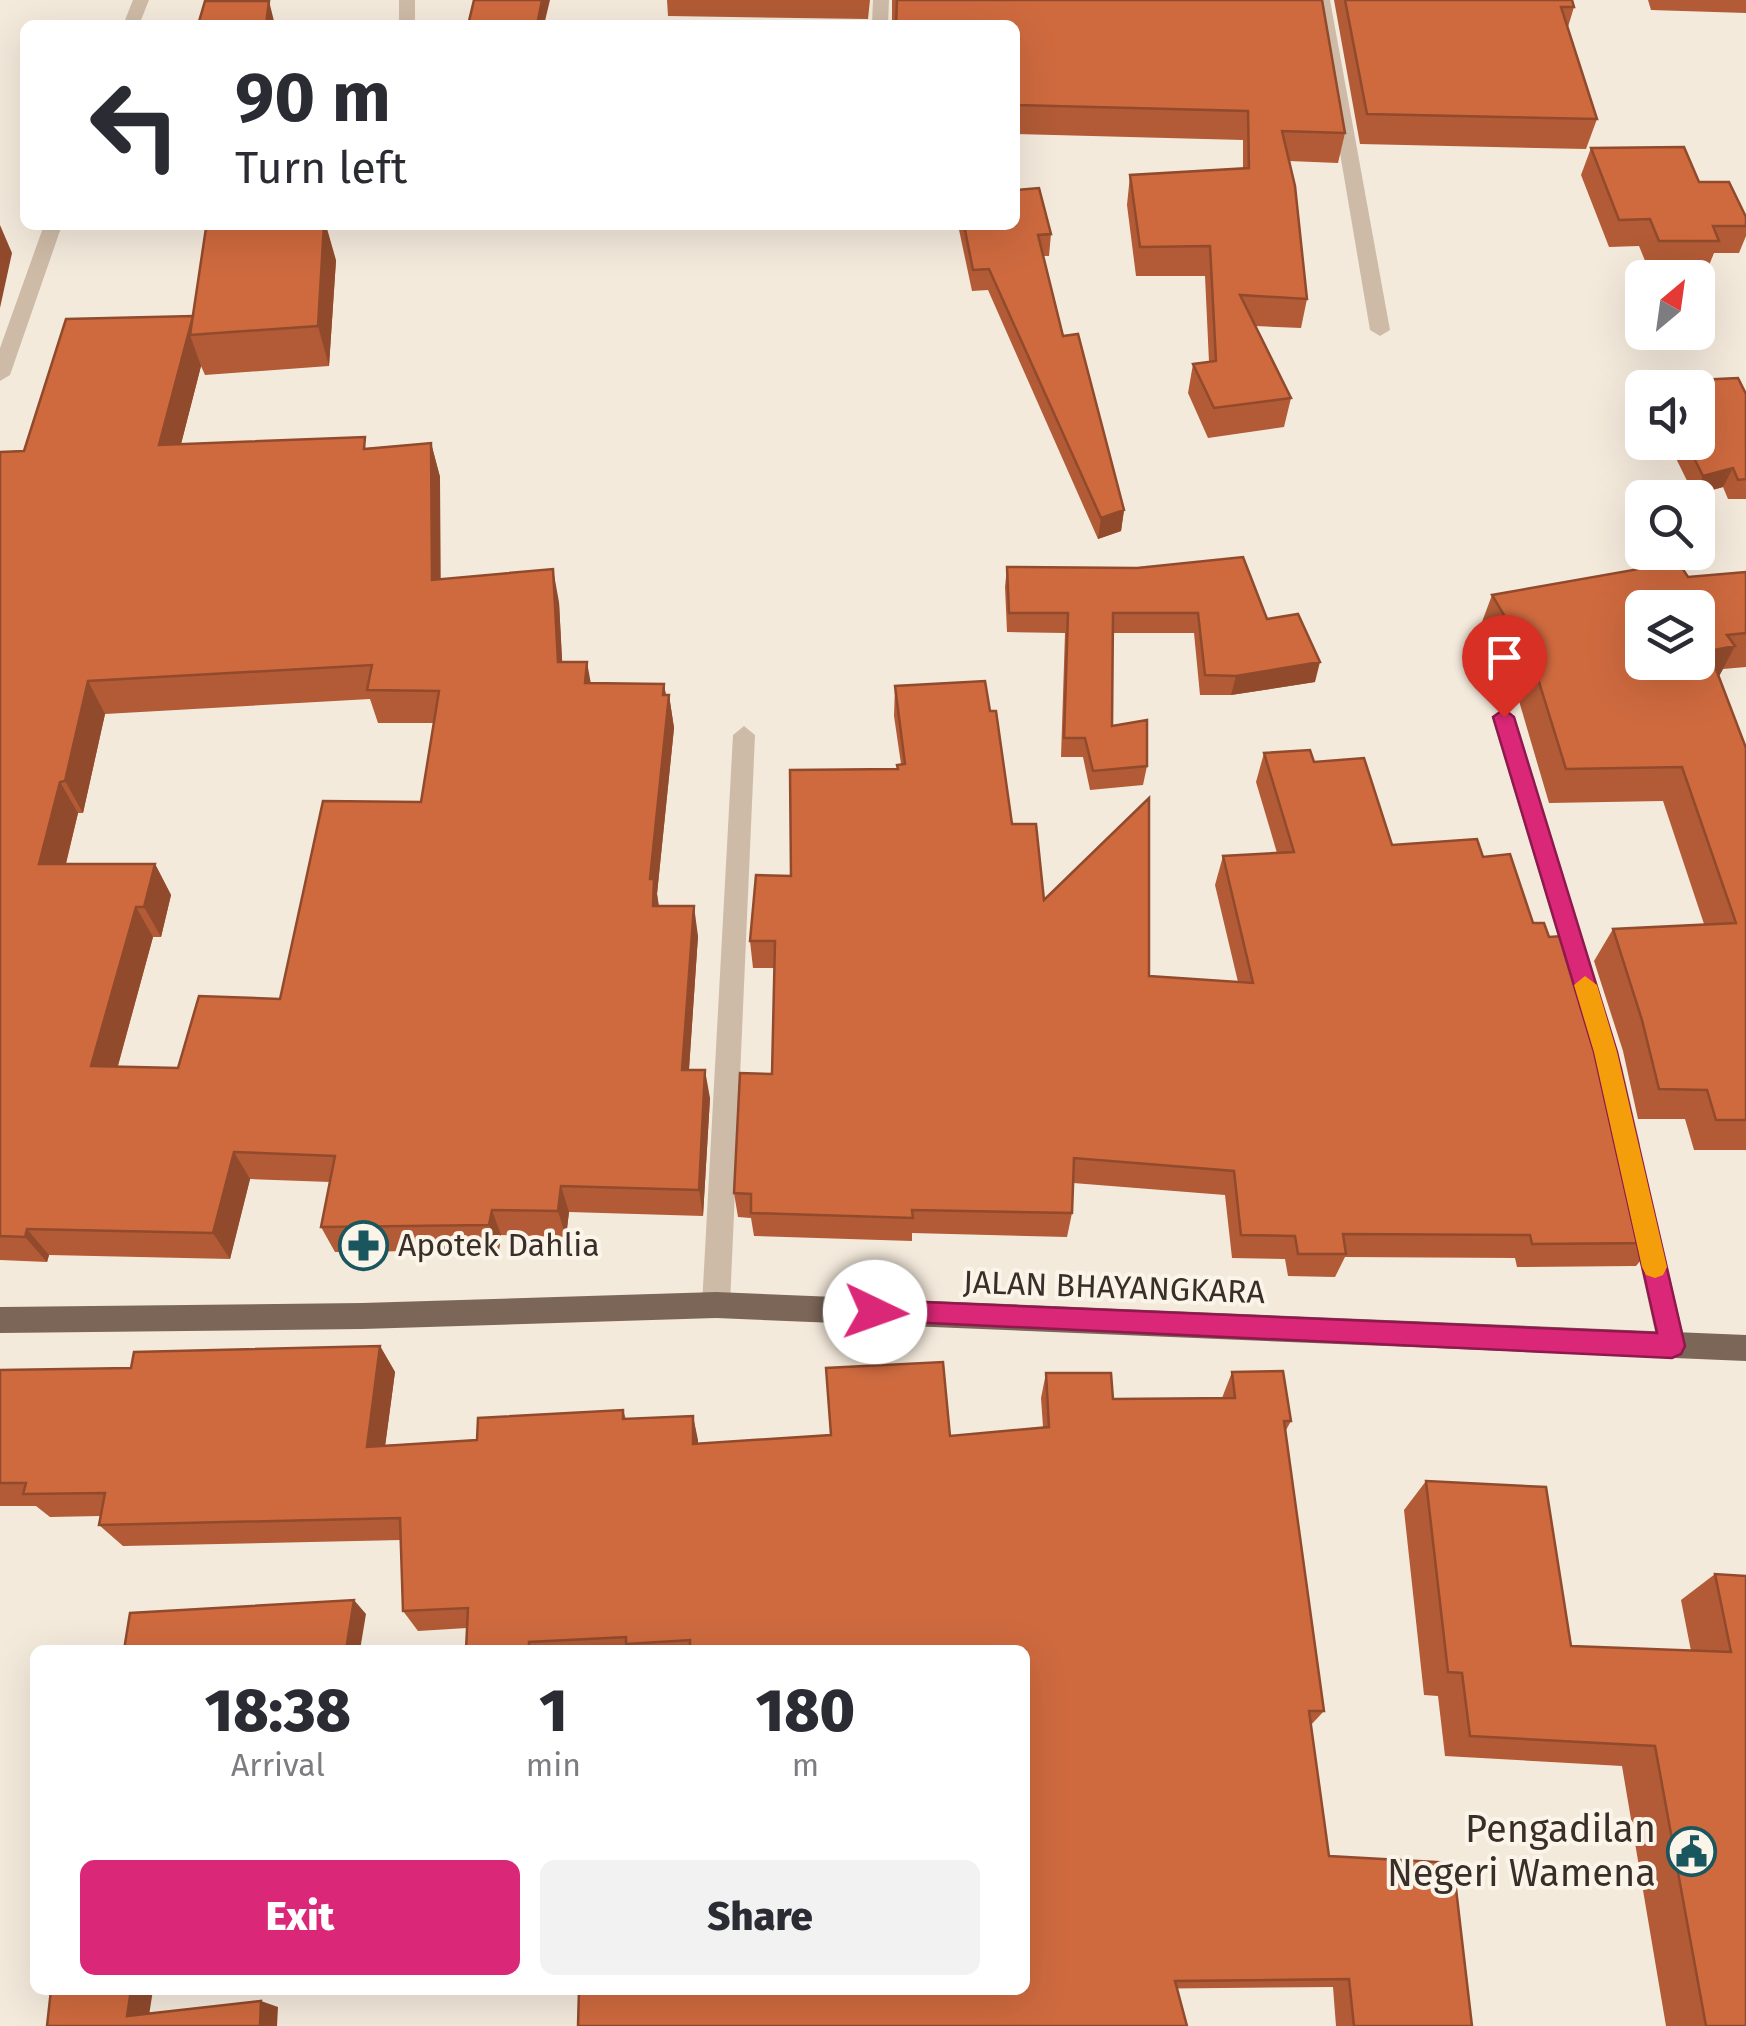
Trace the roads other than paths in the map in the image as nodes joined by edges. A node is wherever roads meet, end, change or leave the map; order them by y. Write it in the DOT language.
graph roads {
  1 [pos="1322,0"];
  2 [pos="51,230"];
  3 [pos="1380,330"];
  4 [pos="0,375"];
  5 [pos="1504,717"];
  6 [pos="744,734"];
  7 [pos="1589,996"];
  8 [pos="1600,1033"];
  9 [pos="1631,1162"];
  10 [pos="1639,1199"];
  11 [pos="716,1305"];
  12 [pos="0,1320"];
  13 [pos="1672,1346"];
  14 [pos="1746,1348"];
  1 -- 3 [label="street"];
  2 -- 4 [label="street"];
  5 -- 7 [label="street"];
  6 -- 11 [label="street"];
  8 -- 9 [label="street"];
  10 -- 13 [label="street"];
  11 -- 12 [label="main road, JALAN BHAYANGKARA"];
  11 -- 13 [label="main road, JALAN BHAYANGKARA"];
  13 -- 14 [label="main road, JALAN BHAYANGKARA"];
}
